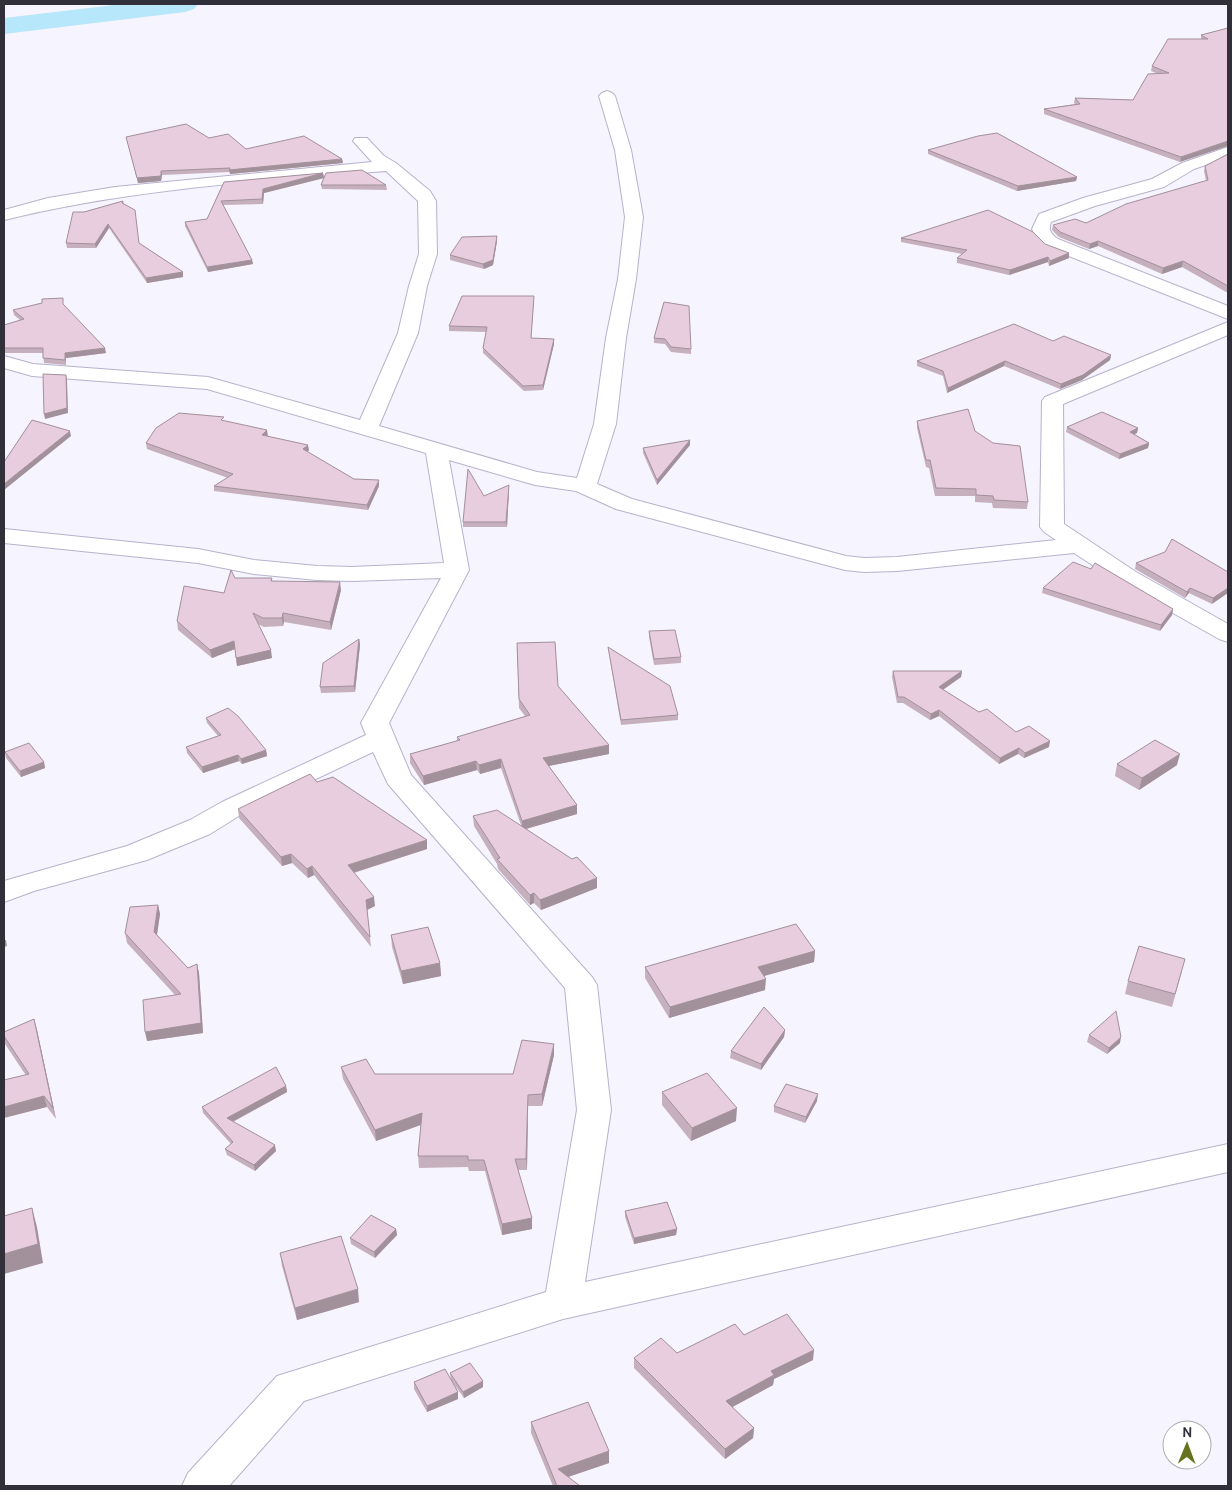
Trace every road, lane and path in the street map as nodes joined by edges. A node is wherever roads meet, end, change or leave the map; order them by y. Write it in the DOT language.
graph roads {
  1 [pos="607,96"];
  2 [pos="361,141"];
  3 [pos="1228,152"];
  4 [pos="390,166"];
  5 [pos="4,215"];
  6 [pos="1228,313"];
  7 [pos="1228,328"];
  8 [pos="4,362"];
  9 [pos="367,429"];
  10 [pos="436,449"];
  11 [pos="581,485"];
  12 [pos="4,536"];
  13 [pos="1079,544"];
  14 [pos="457,570"];
  15 [pos="1228,634"];
  16 [pos="382,738"];
  17 [pos="4,892"];
  18 [pos="1228,1158"];
  19 [pos="563,1303"];
  20 [pos="203,1486"];
  1 -- 11 [label="street"];
  2 -- 4 [label="street"];
  3 -- 6 [label="street"];
  4 -- 5 [label="street"];
  4 -- 9 [label="street"];
  7 -- 13 [label="street"];
  8 -- 9 [label="street"];
  9 -- 10 [label="street"];
  10 -- 11 [label="street"];
  10 -- 14 [label="street"];
  11 -- 13 [label="street"];
  12 -- 14 [label="street"];
  13 -- 15 [label="street"];
  14 -- 16 [label="street"];
  16 -- 17 [label="street"];
  16 -- 19 [label="street"];
  18 -- 19 [label="street"];
  19 -- 20 [label="street"];
}
